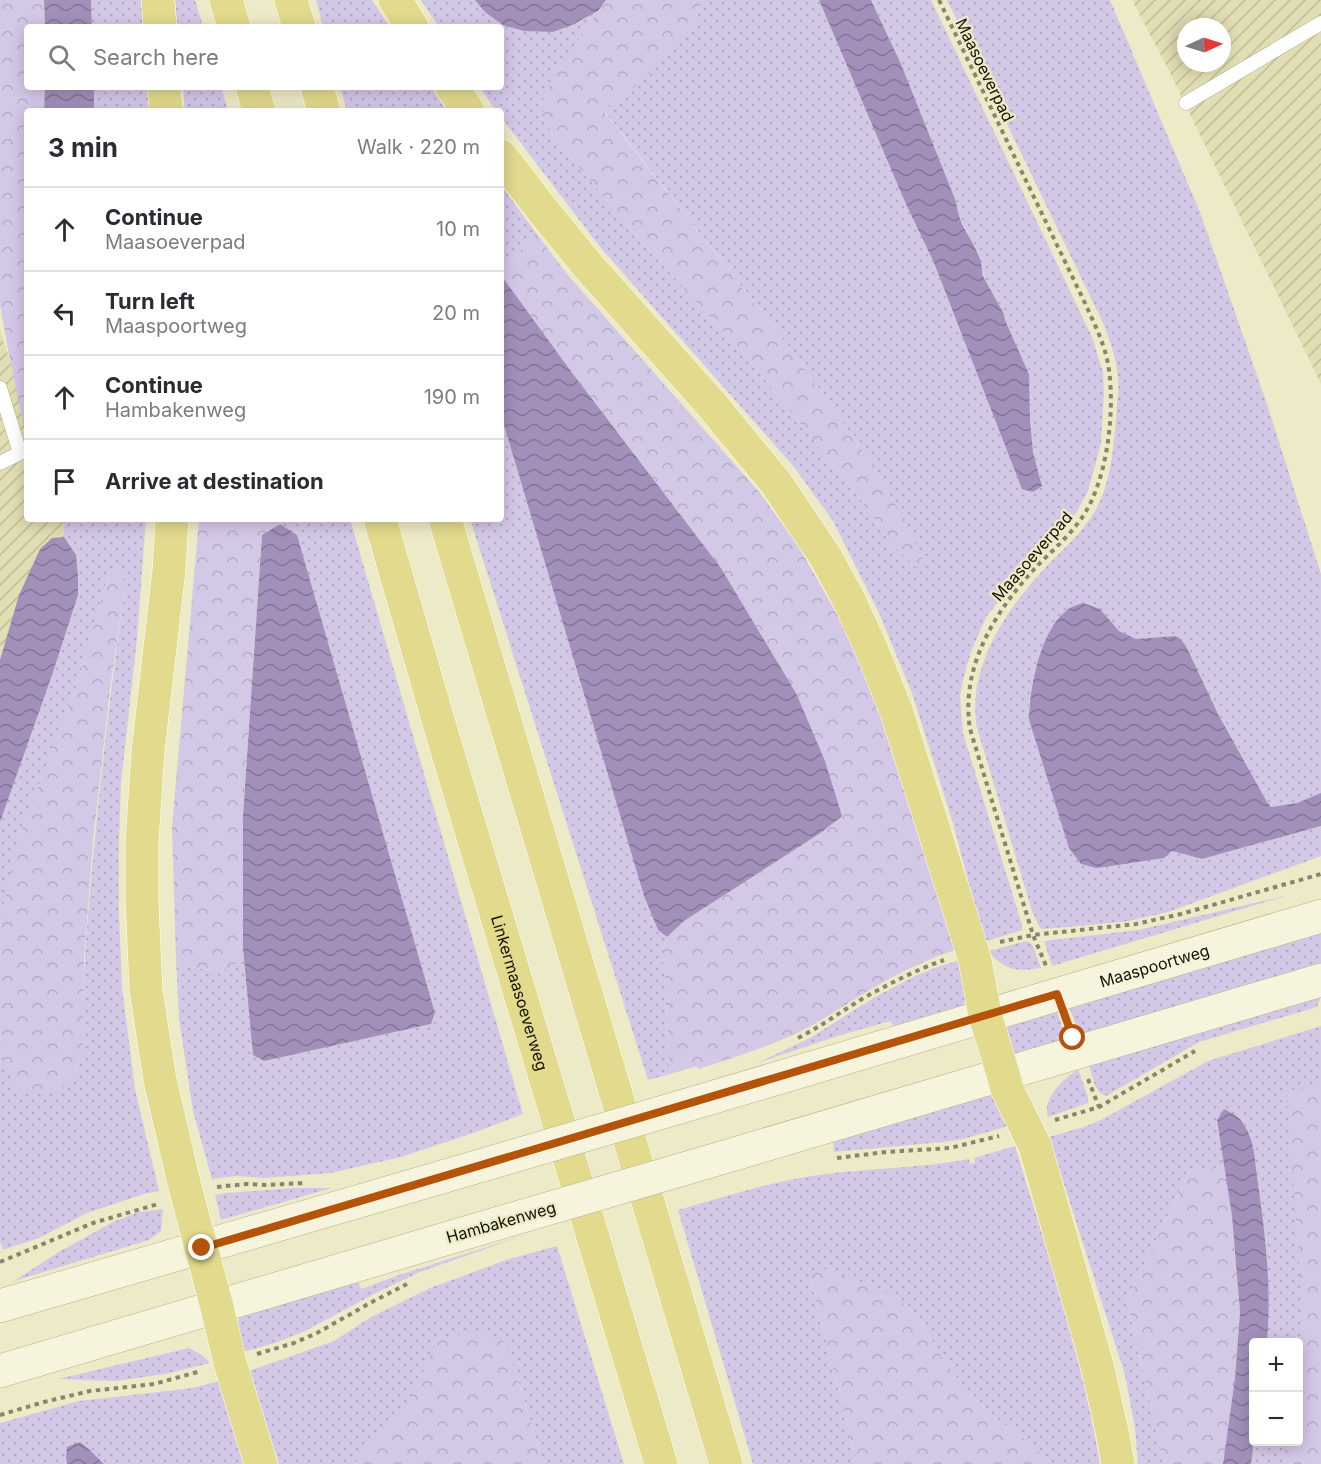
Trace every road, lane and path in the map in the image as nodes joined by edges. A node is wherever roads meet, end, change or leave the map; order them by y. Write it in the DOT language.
graph roads {
  1 [pos="158,0"];
  2 [pos="226,0"];
  3 [pos="291,0"];
  4 [pos="395,0"];
  5 [pos="939,0"];
  6 [pos="1321,23"];
  7 [pos="160,24"];
  8 [pos="233,24"];
  9 [pos="298,24"];
  10 [pos="410,24"];
  11 [pos="164,90"];
  12 [pos="253,90"];
  13 [pos="318,90"];
  14 [pos="454,90"];
  15 [pos="1186,103"];
  16 [pos="166,108"];
  17 [pos="258,108"];
  18 [pos="323,108"];
  19 [pos="466,108"];
  20 [pos="504,160"];
  21 [pos="0,388"];
  22 [pos="0,463"];
  23 [pos="171,522"];
  24 [pos="381,522"];
  25 [pos="446,522"];
  26 [pos="1321,916"];
  27 [pos="1321,980"];
  28 [pos="1057,994"];
  29 [pos="985,1015"];
  30 [pos="1078,1052"];
  31 [pos="1003,1074"];
  32 [pos="1099,1107"];
  33 [pos="310,1183"];
  34 [pos="187,1195"];
  35 [pos="202,1248"];
  36 [pos="0,1262"];
  37 [pos="0,1306"];
  38 [pos="217,1307"];
  39 [pos="0,1371"];
  40 [pos="261,1464"];
  41 [pos="661,1464"];
  42 [pos="726,1464"];
  43 [pos="1118,1464"];
  1 -- 7 [label="highway"];
  2 -- 8 [label="highway"];
  3 -- 9 [label="highway"];
  4 -- 10 [label="highway"];
  5 -- 28 [label="path, Maasoeverpad"];
  6 -- 15 [label="lane"];
  11 -- 16 [label="highway"];
  12 -- 17 [label="highway"];
  13 -- 18 [label="highway"];
  14 -- 19 [label="highway"];
  20 -- 29 [label="highway"];
  21 -- 22 [label="lane"];
  23 -- 34 [label="highway"];
  24 -- 41 [label="highway, Linkermaasoeverweg"];
  25 -- 42 [label="highway"];
  26 -- 28 [label="main road, Maaspoortweg"];
  27 -- 30 [label="main road"];
  28 -- 29 [label="main road, Maaspoortweg"];
  29 -- 31 [label="highway"];
  29 -- 35 [label="main road, bridge"];
  30 -- 31 [label="main road"];
  30 -- 32 [label="path"];
  31 -- 38 [label="main road, Hambakenweg, bridge"];
  31 -- 43 [label="highway"];
  33 -- 34 [label="path"];
  34 -- 35 [label="highway"];
  34 -- 36 [label="path"];
  35 -- 37 [label="main road"];
  35 -- 38 [label="highway"];
  38 -- 39 [label="main road, Hambakenweg"];
  38 -- 40 [label="highway"];
}
